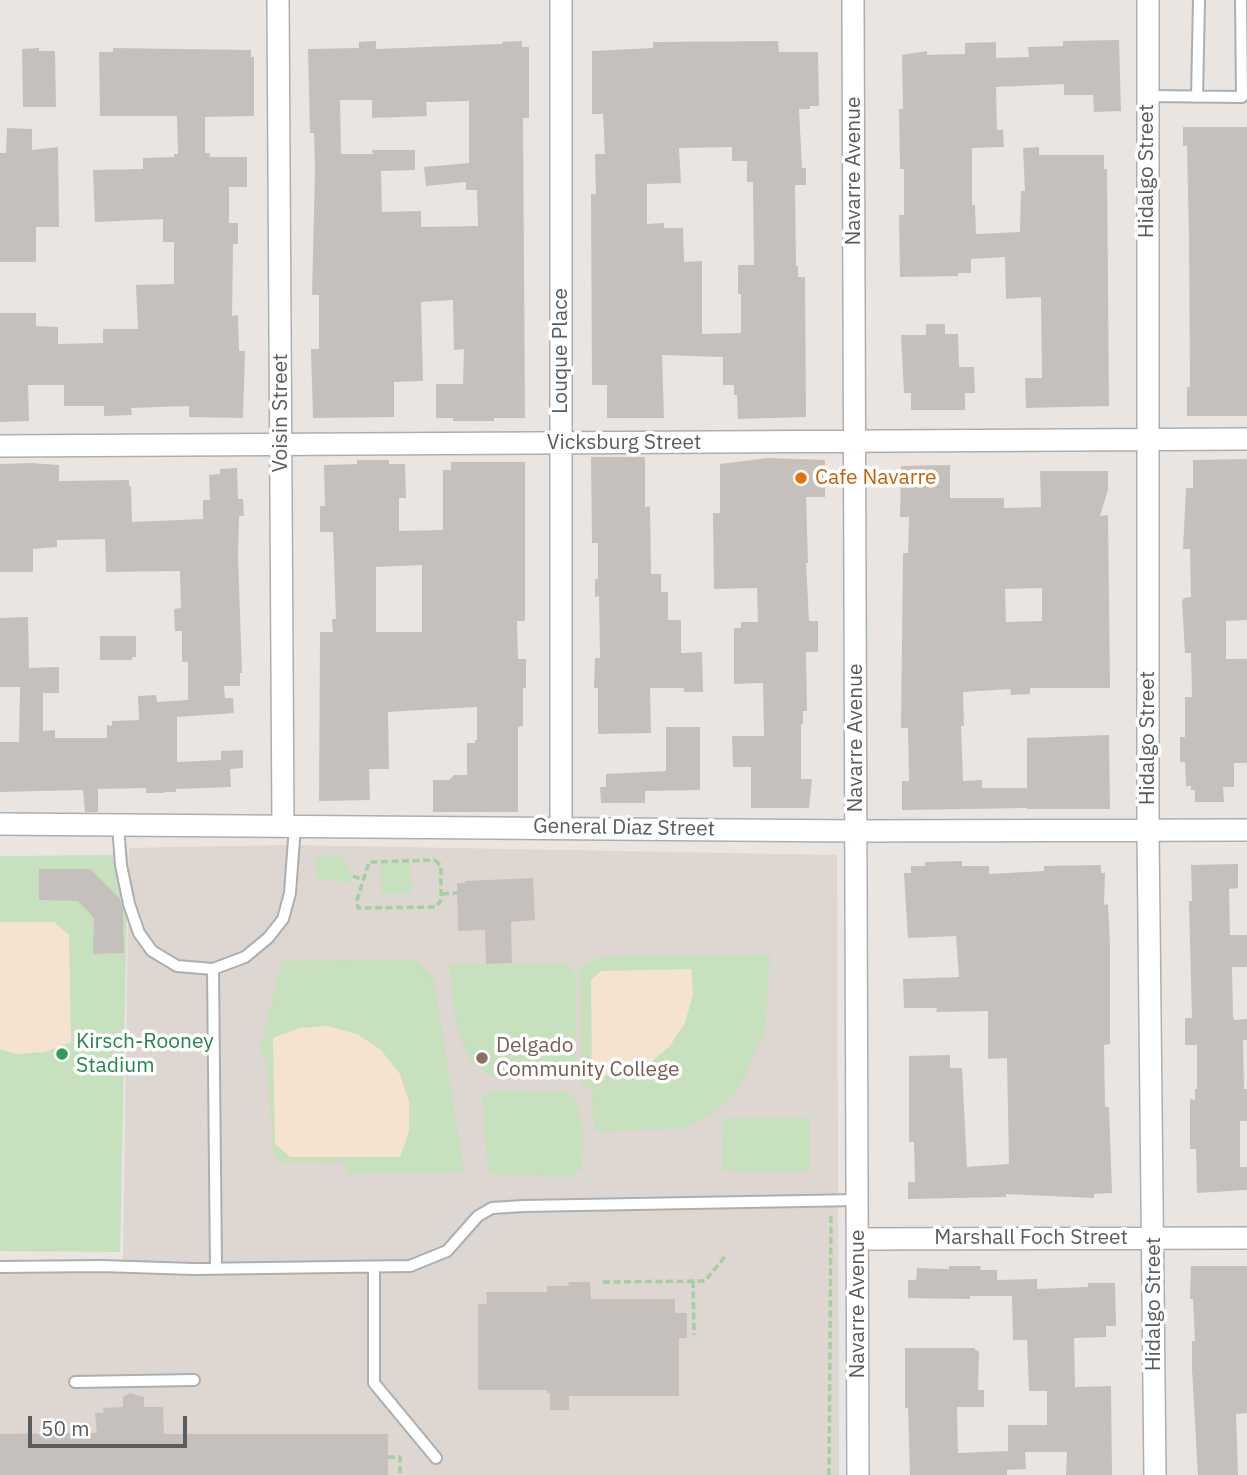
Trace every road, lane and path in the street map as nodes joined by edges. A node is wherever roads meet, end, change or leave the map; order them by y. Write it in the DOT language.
graph roads {
  1 [pos="278,0"];
  2 [pos="561,0"];
  3 [pos="853,0"];
  4 [pos="1148,0"];
  5 [pos="1199,0"];
  6 [pos="1241,0"];
  7 [pos="1147,96"];
  8 [pos="1197,97"];
  9 [pos="1247,439"];
  10 [pos="1147,440"];
  11 [pos="855,442"];
  12 [pos="561,443"];
  13 [pos="281,444"];
  14 [pos="0,446"];
  15 [pos="0,824"];
  16 [pos="118,825"];
  17 [pos="289,826"];
  18 [pos="561,827"];
  19 [pos="856,831"];
  20 [pos="1148,831"];
  21 [pos="1247,831"];
  22 [pos="353,876"];
  23 [pos="363,880"];
  24 [pos="442,894"];
  25 [pos="457,894"];
  26 [pos="213,969"];
  27 [pos="831,1200"];
  28 [pos="858,1200"];
  29 [pos="1154,1238"];
  30 [pos="1247,1238"];
  31 [pos="858,1239"];
  32 [pos="727,1254"];
  33 [pos="0,1267"];
  34 [pos="374,1267"];
  35 [pos="216,1269"];
  36 [pos="693,1281"];
  37 [pos="603,1282"];
  38 [pos="694,1335"];
  39 [pos="194,1380"];
  40 [pos="75,1382"];
  41 [pos="388,1457"];
  42 [pos="436,1458"];
  43 [pos="400,1475"];
  44 [pos="830,1475"];
  45 [pos="858,1475"];
  46 [pos="1155,1475"];
  1 -- 13 [label="street, Voisin Street"];
  2 -- 12 [label="street, Louque Place"];
  3 -- 11 [label="street, Navarre Avenue"];
  4 -- 7 [label="street, Hidalgo Street"];
  5 -- 8 [label="lane"];
  6 -- 8 [label="lane"];
  7 -- 8 [label="lane"];
  7 -- 10 [label="street, Hidalgo Street"];
  9 -- 10 [label="street, Vicksburg Street"];
  10 -- 11 [label="street, Vicksburg Street"];
  10 -- 20 [label="street, Hidalgo Street"];
  11 -- 12 [label="street, Vicksburg Street"];
  11 -- 19 [label="street, Navarre Avenue"];
  12 -- 13 [label="street, Vicksburg Street"];
  12 -- 18 [label="street, Louque Place"];
  13 -- 14 [label="street, Vicksburg Street"];
  13 -- 17 [label="street, Voisin Street"];
  15 -- 16 [label="street, General Diaz Street"];
  16 -- 17 [label="street, General Diaz Street"];
  16 -- 26 [label="lane"];
  17 -- 18 [label="street, General Diaz Street"];
  17 -- 26 [label="lane"];
  18 -- 19 [label="street, General Diaz Street"];
  19 -- 20 [label="street, General Diaz Street"];
  19 -- 28 [label="street, Navarre Avenue"];
  20 -- 21 [label="street, General Diaz Street"];
  20 -- 29 [label="street, Hidalgo Street"];
  22 -- 23 [label="path"];
  23 -- 24 [label="path"];
  23 -- 24 [label="path"];
  24 -- 25 [label="path"];
  26 -- 35 [label="lane"];
  27 -- 28 [label="lane"];
  27 -- 34 [label="lane"];
  27 -- 44 [label="path"];
  28 -- 31 [label="street, Navarre Avenue"];
  29 -- 30 [label="street, Marshall Foch Street"];
  29 -- 31 [label="street, Marshall Foch Street"];
  29 -- 46 [label="street, Hidalgo Street"];
  31 -- 45 [label="street, Navarre Avenue"];
  32 -- 36 [label="path"];
  33 -- 35 [label="lane"];
  34 -- 35 [label="lane"];
  34 -- 42 [label="lane"];
  36 -- 37 [label="path"];
  36 -- 38 [label="path"];
  39 -- 40 [label="lane"];
  41 -- 43 [label="path"];
}
